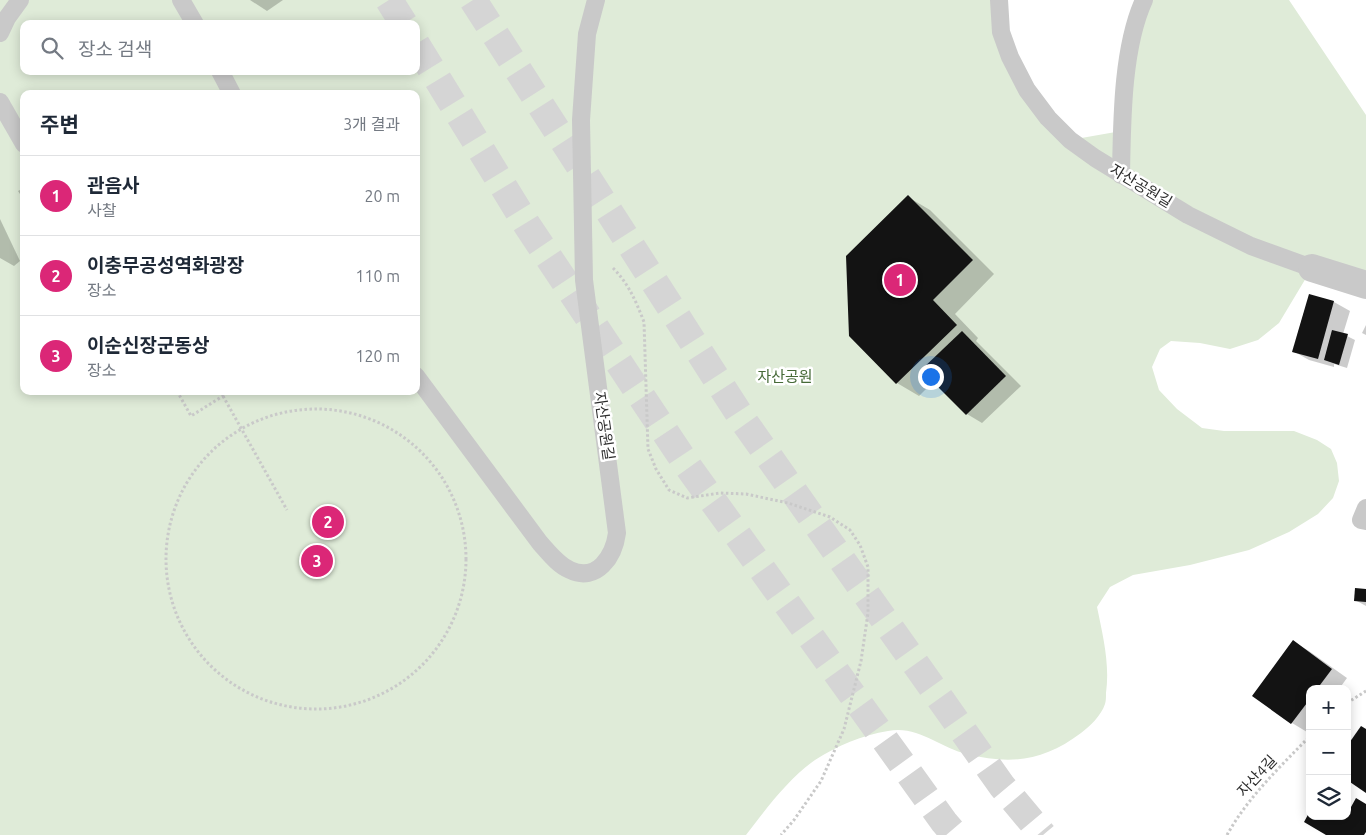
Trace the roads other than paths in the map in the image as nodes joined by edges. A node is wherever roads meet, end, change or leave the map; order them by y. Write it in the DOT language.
graph roads {
  1 [pos="20,0"];
  2 [pos="181,0"];
  3 [pos="596,0"];
  4 [pos="999,0"];
  5 [pos="1144,0"];
  6 [pos="193,20"];
  7 [pos="0,33"];
  8 [pos="222,75"];
  9 [pos="230,90"];
  10 [pos="0,102"];
  11 [pos="20,137"];
  12 [pos="1121,175"];
  13 [pos="1312,268"];
  14 [pos="1366,285"];
  15 [pos="420,381"];
  16 [pos="1366,508"];
  17 [pos="1366,521"];
  1 -- 7 [label="lane"];
  2 -- 6 [label="lane"];
  3 -- 15 [label="lane, 자산공원길"];
  4 -- 12 [label="lane, 자산공원길"];
  5 -- 12 [label="lane"];
  8 -- 9 [label="lane"];
  10 -- 11 [label="lane"];
  12 -- 13 [label="lane, 자산공원길"];
  13 -- 14 [label="street, 자산공원길"];
  16 -- 17 [label="lane"];
}
